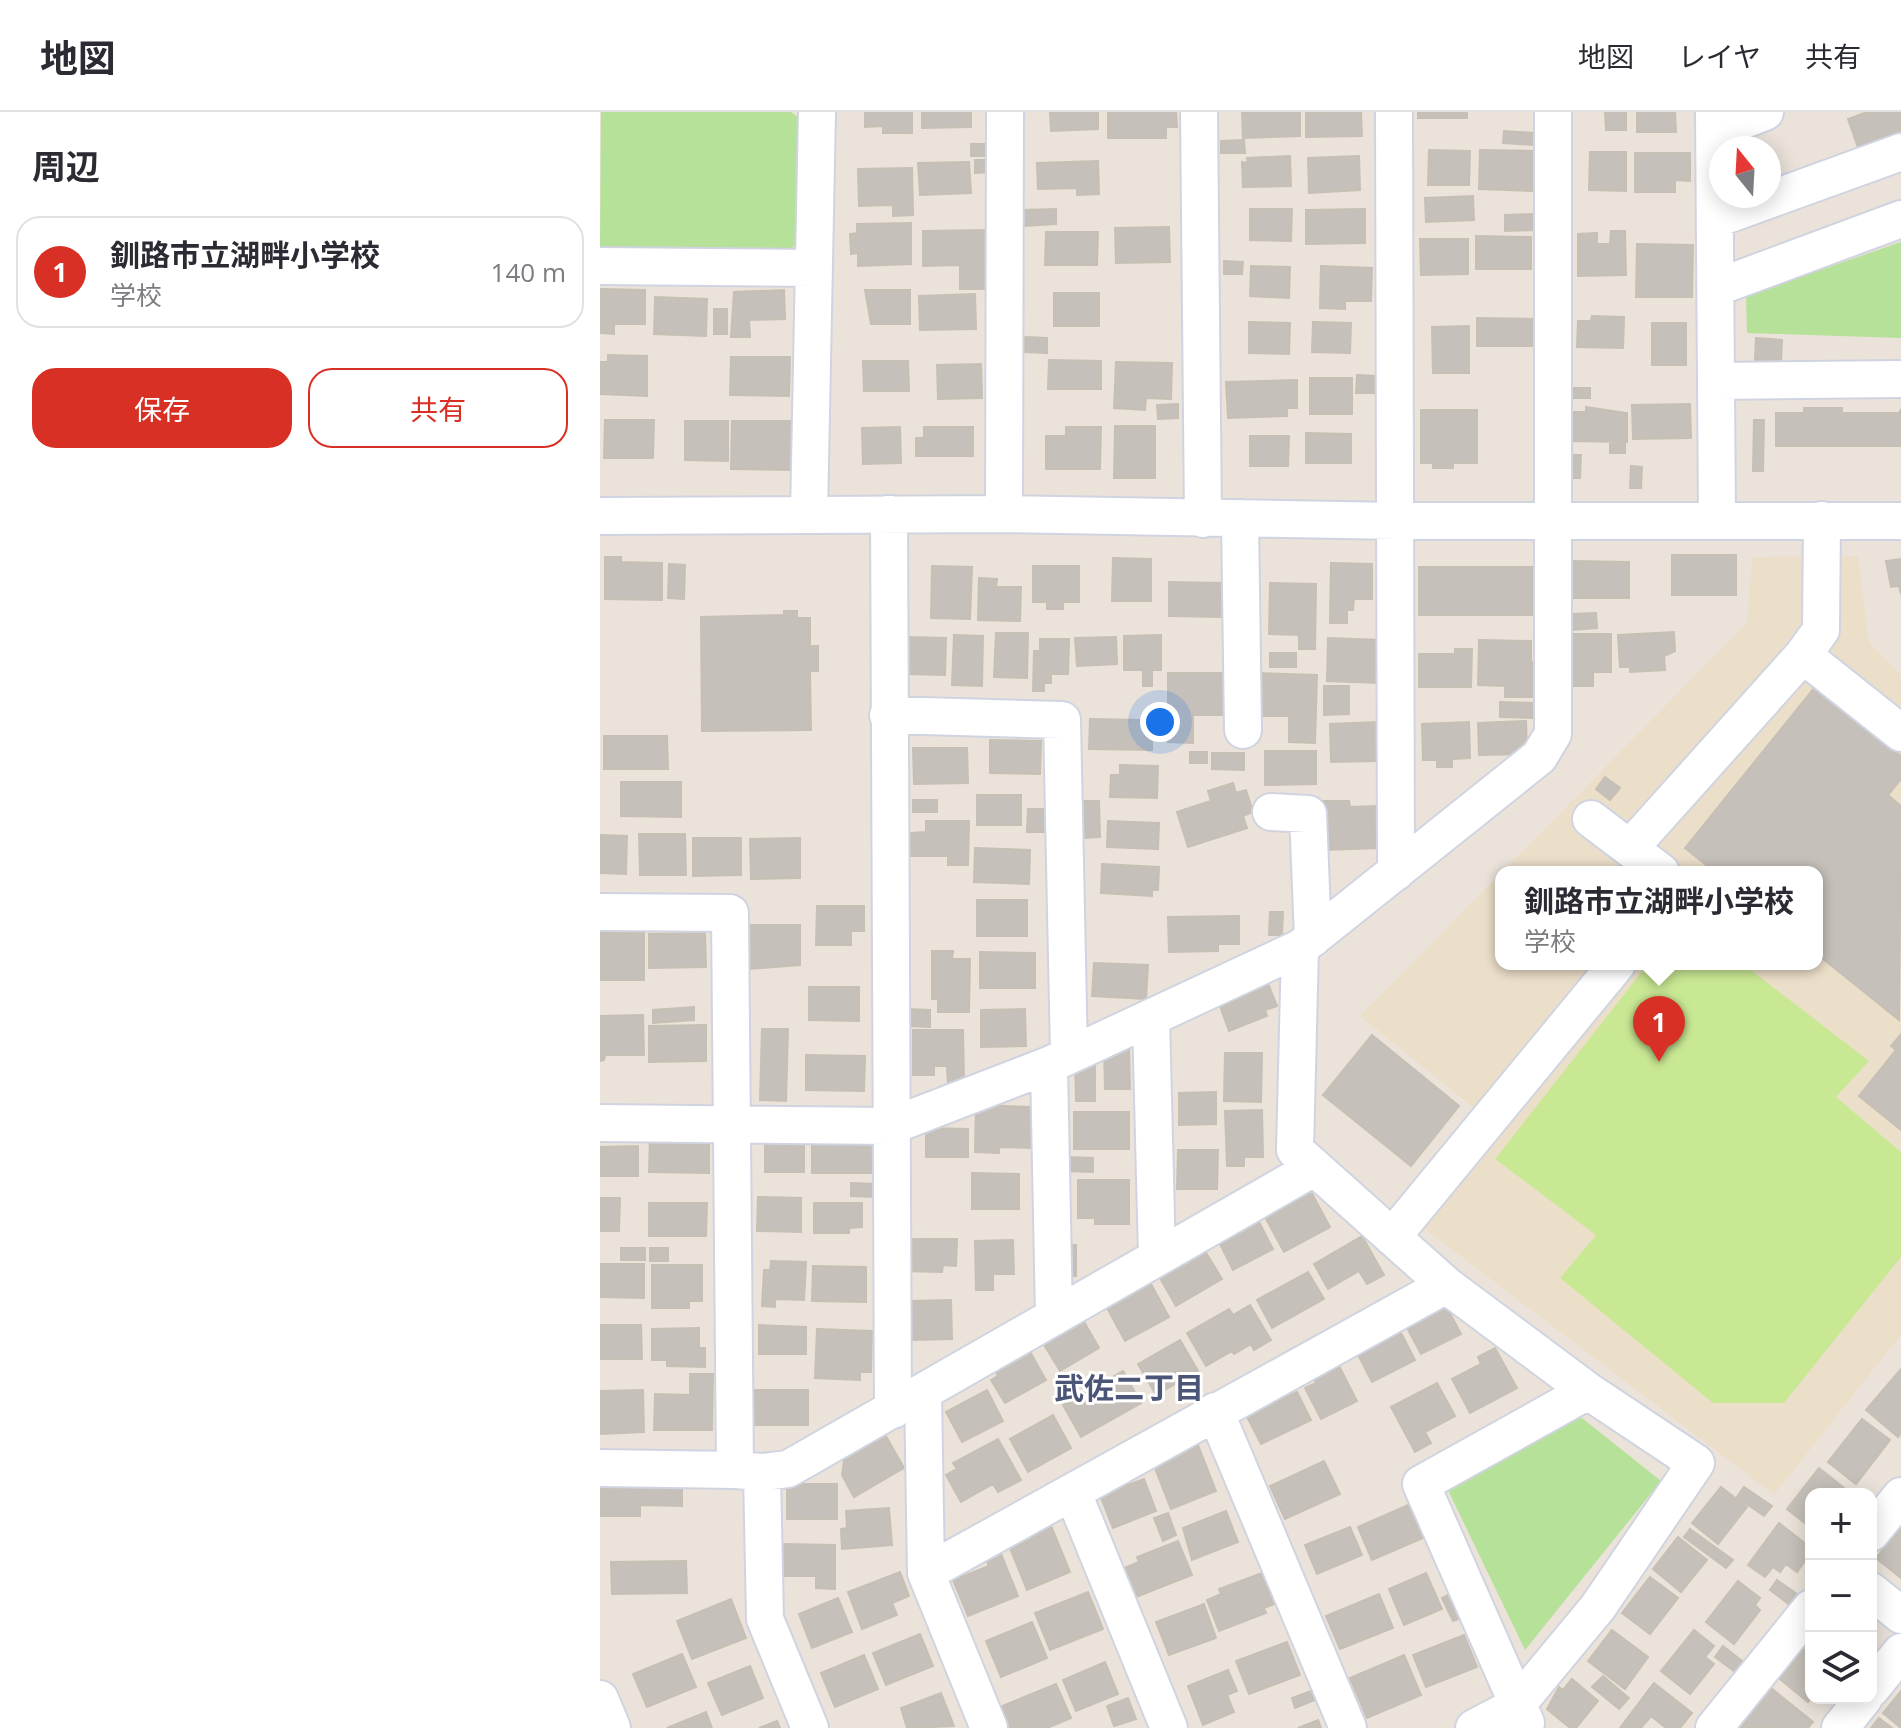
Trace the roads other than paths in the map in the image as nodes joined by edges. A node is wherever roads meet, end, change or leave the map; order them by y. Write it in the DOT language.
graph roads {
  1 [pos="817,112"];
  2 [pos="1005,112"];
  3 [pos="1199,112"];
  4 [pos="1394,112"];
  5 [pos="1553,112"];
  6 [pos="1765,112"];
  7 [pos="1714,121"];
  8 [pos="1901,152"];
  9 [pos="1716,219"];
  10 [pos="1901,219"];
  11 [pos="600,266"];
  12 [pos="813,268"];
  13 [pos="1718,287"];
  14 [pos="1901,379"];
  15 [pos="1718,381"];
  16 [pos="889,514"];
  17 [pos="1004,514"];
  18 [pos="809,515"];
  19 [pos="600,516"];
  20 [pos="1240,518"];
  21 [pos="1203,519"];
  22 [pos="1552,519"];
  23 [pos="1717,519"];
  24 [pos="1822,520"];
  25 [pos="1398,521"];
  26 [pos="1901,521"];
  27 [pos="1803,655"];
  28 [pos="888,715"];
  29 [pos="1243,730"];
  30 [pos="1901,733"];
  31 [pos="1271,812"];
  32 [pos="1591,819"];
  33 [pos="1630,848"];
  34 [pos="1653,866"];
  35 [pos="1396,872"];
  36 [pos="600,912"];
  37 [pos="1307,943"];
  38 [pos="1612,970"];
  39 [pos="1151,1018"];
  40 [pos="1059,1060"];
  41 [pos="600,1123"];
  42 [pos="731,1124"];
  43 [pos="891,1126"];
  44 [pos="1312,1169"];
  45 [pos="1392,1237"];
  46 [pos="1157,1257"];
  47 [pos="1446,1285"];
  48 [pos="1054,1317"];
  49 [pos="1588,1391"];
  50 [pos="923,1392"];
  51 [pos="893,1410"];
  52 [pos="1215,1411"];
  53 [pos="600,1468"];
  54 [pos="748,1471"];
  55 [pos="1073,1493"];
  56 [pos="1901,1496"];
  57 [pos="1877,1526"];
  58 [pos="926,1573"];
  59 [pos="1877,1596"];
  60 [pos="1805,1615"];
  61 [pos="1901,1615"];
  62 [pos="1901,1652"];
  63 [pos="1877,1682"];
  64 [pos="600,1699"];
  65 [pos="1859,1704"];
  66 [pos="1522,1717"];
  67 [pos="612,1728"];
  68 [pos="810,1728"];
  69 [pos="989,1728"];
  70 [pos="1169,1728"];
  71 [pos="1348,1728"];
  72 [pos="1474,1728"];
  73 [pos="1714,1728"];
  74 [pos="1840,1728"];
  1 -- 12 [label="street"];
  2 -- 17 [label="street"];
  3 -- 21 [label="street"];
  4 -- 25 [label="street"];
  5 -- 22 [label="street"];
  6 -- 7 [label="street"];
  7 -- 9 [label="street"];
  8 -- 9 [label="street"];
  9 -- 13 [label="street"];
  10 -- 13 [label="street"];
  11 -- 12 [label="street"];
  12 -- 18 [label="street"];
  13 -- 15 [label="street"];
  14 -- 15 [label="street"];
  15 -- 23 [label="street"];
  16 -- 17 [label="street"];
  16 -- 18 [label="street"];
  16 -- 28 [label="street"];
  17 -- 21 [label="street"];
  18 -- 19 [label="street"];
  20 -- 21 [label="street"];
  20 -- 25 [label="street"];
  20 -- 29 [label="street"];
  22 -- 23 [label="street"];
  22 -- 25 [label="street"];
  22 -- 35 [label="street"];
  23 -- 24 [label="street"];
  24 -- 26 [label="street"];
  24 -- 27 [label="street"];
  25 -- 35 [label="street"];
  27 -- 30 [label="street"];
  27 -- 33 [label="street"];
  28 -- 40 [label="street"];
  28 -- 43 [label="street"];
  31 -- 37 [label="street"];
  32 -- 33 [label="street"];
  33 -- 34 [label="street"];
  35 -- 37 [label="street"];
  36 -- 42 [label="street"];
  37 -- 39 [label="street"];
  37 -- 44 [label="street"];
  38 -- 45 [label="street"];
  39 -- 40 [label="street"];
  39 -- 46 [label="street"];
  40 -- 43 [label="street"];
  40 -- 48 [label="street"];
  41 -- 42 [label="street"];
  42 -- 43 [label="street"];
  42 -- 54 [label="street"];
  43 -- 51 [label="street"];
  44 -- 45 [label="street"];
  44 -- 46 [label="street"];
  45 -- 47 [label="street"];
  46 -- 48 [label="street"];
  47 -- 49 [label="street"];
  47 -- 52 [label="street"];
  48 -- 50 [label="street"];
  49 -- 66 [label="street"];
  49 -- 66 [label="street"];
  50 -- 51 [label="street"];
  50 -- 58 [label="street"];
  51 -- 54 [label="street"];
  52 -- 55 [label="street"];
  52 -- 71 [label="street"];
  53 -- 54 [label="street"];
  54 -- 68 [label="street"];
  55 -- 58 [label="street"];
  55 -- 70 [label="street"];
  56 -- 57 [label="street"];
  58 -- 69 [label="street"];
  59 -- 61 [label="street"];
  60 -- 73 [label="street"];
  62 -- 63 [label="street"];
  64 -- 67 [label="street"];
  65 -- 74 [label="street"];
  66 -- 72 [label="street"];
}
